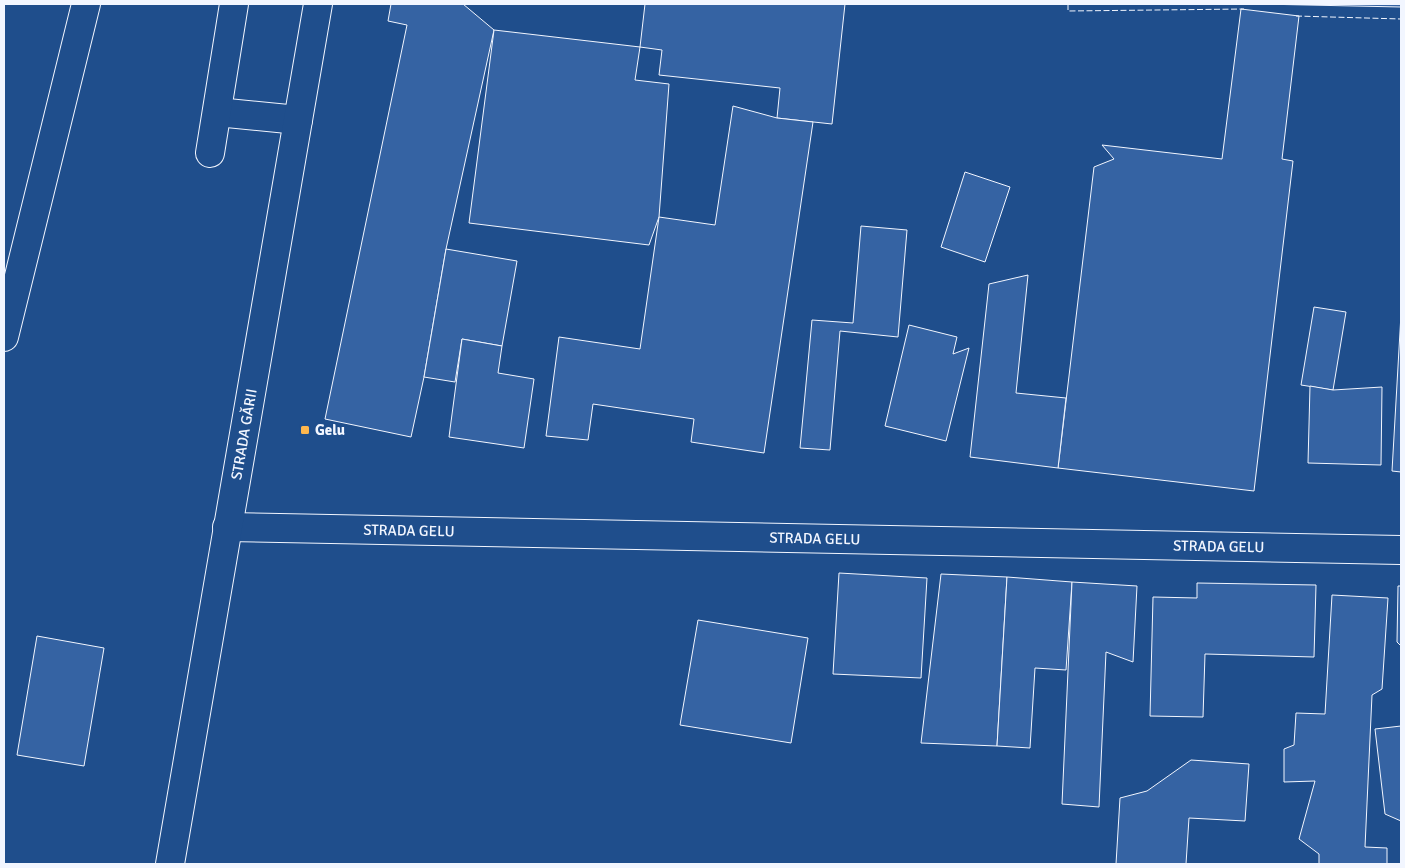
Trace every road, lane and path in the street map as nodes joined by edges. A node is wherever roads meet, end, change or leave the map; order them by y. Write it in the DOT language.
graph roads {
  1 [pos="86,4"];
  2 [pos="234,4"];
  3 [pos="318,4"];
  4 [pos="217,112"];
  5 [pos="298,120"];
  6 [pos="210,153"];
  7 [pos="4,336"];
  8 [pos="228,527"];
  9 [pos="1401,550"];
  10 [pos="170,864"];
  1 -- 7 [label="street"];
  2 -- 4 [label="street"];
  3 -- 5 [label="street, STRADA GĂRII"];
  4 -- 5 [label="street"];
  4 -- 6 [label="street"];
  5 -- 8 [label="street, STRADA GĂRII"];
  8 -- 9 [label="street, STRADA GELU"];
  8 -- 10 [label="street, STRADA GĂRII"];
}
